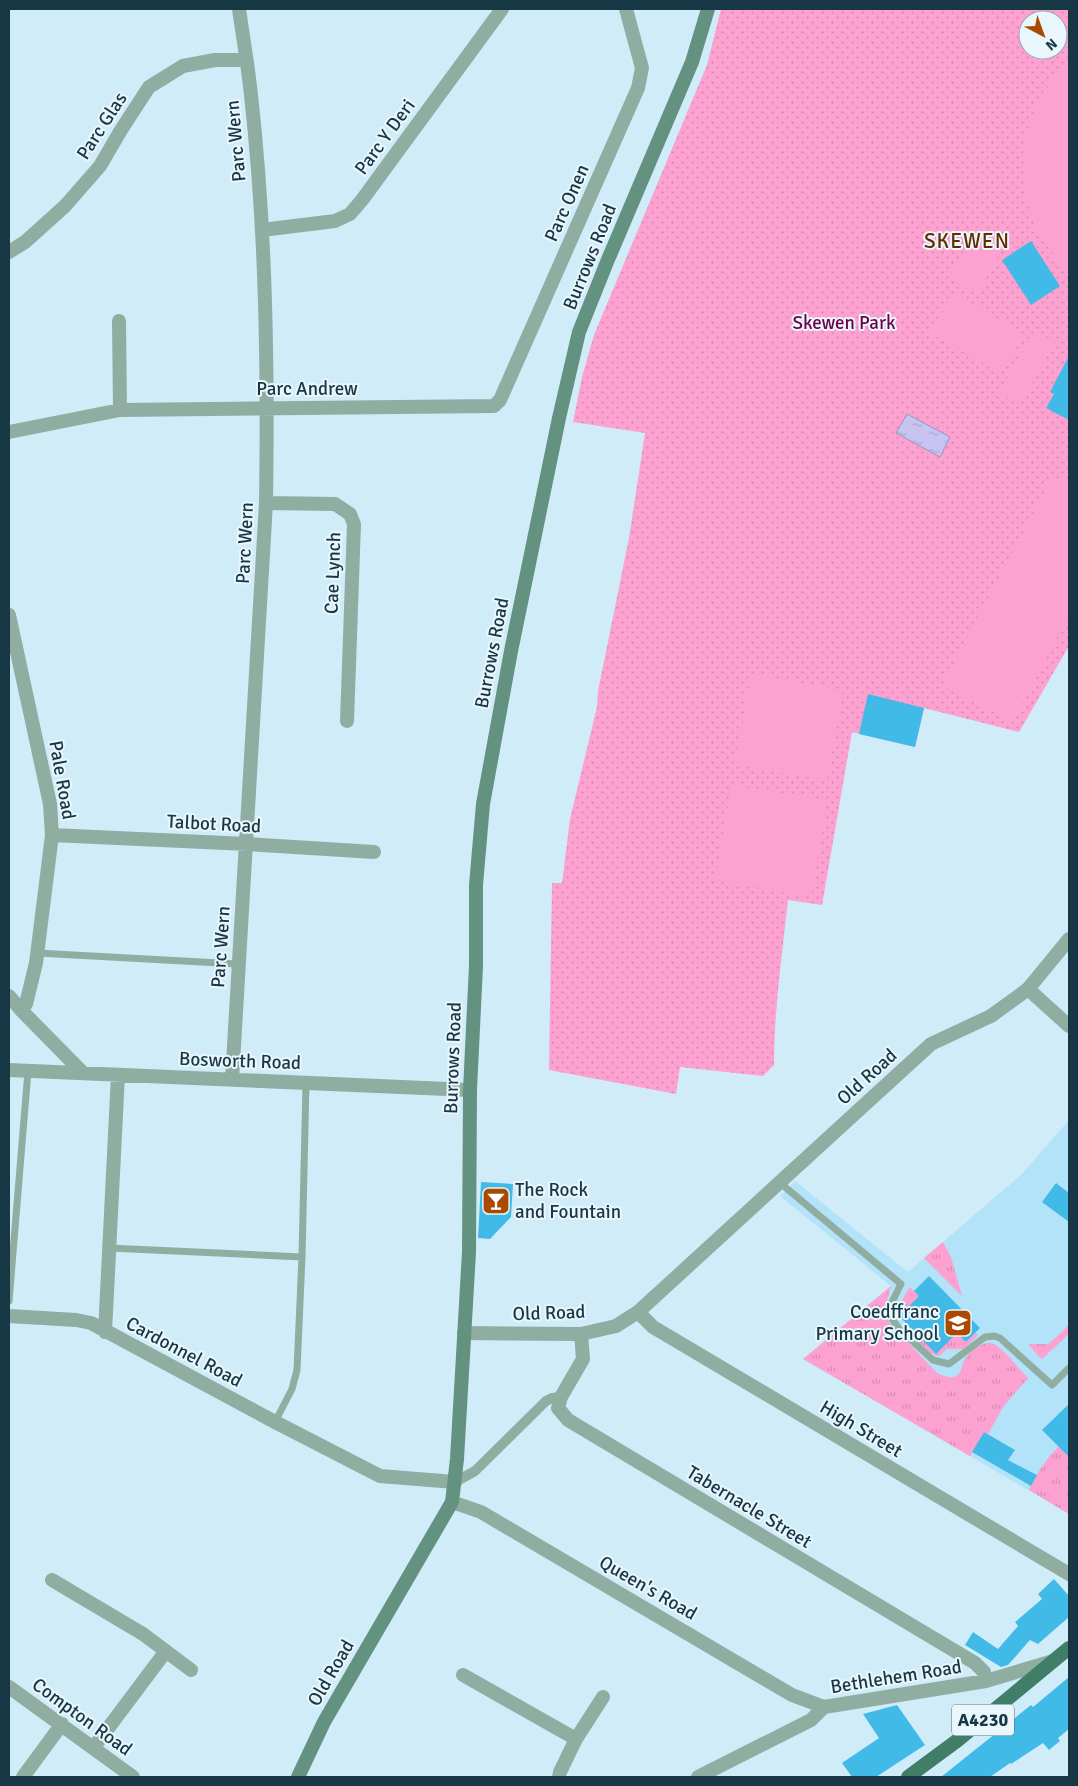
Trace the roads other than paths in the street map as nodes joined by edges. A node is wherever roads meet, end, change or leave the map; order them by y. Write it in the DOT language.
graph roads {
  1 [pos="239,9"];
  2 [pos="502,9"];
  3 [pos="626,9"];
  4 [pos="708,9"];
  5 [pos="246,60"];
  6 [pos="262,230"];
  7 [pos="9,252"];
  8 [pos="119,321"];
  9 [pos="494,406"];
  10 [pos="268,408"];
  11 [pos="120,410"];
  12 [pos="9,432"];
  13 [pos="266,502"];
  14 [pos="9,615"];
  15 [pos="347,721"];
  16 [pos="52,835"];
  17 [pos="247,844"];
  18 [pos="374,852"];
  19 [pos="1069,939"];
  20 [pos="37,953"];
  21 [pos="238,964"];
  22 [pos="1028,989"];
  23 [pos="9,996"];
  24 [pos="20,1010"];
  25 [pos="1069,1026"];
  26 [pos="9,1070"];
  27 [pos="28,1071"];
  28 [pos="83,1073"];
  29 [pos="118,1075"];
  30 [pos="232,1080"];
  31 [pos="306,1083"];
  32 [pos="470,1090"];
  33 [pos="779,1182"];
  34 [pos="109,1248"];
  35 [pos="302,1257"];
  36 [pos="9,1302"];
  37 [pos="638,1312"];
  38 [pos="9,1316"];
  39 [pos="105,1332"];
  40 [pos="464,1333"];
  41 [pos="581,1334"];
  42 [pos="1069,1368"];
  43 [pos="561,1397"];
  44 [pos="275,1422"];
  45 [pos="455,1482"];
  46 [pos="452,1502"];
  47 [pos="1069,1574"];
  48 [pos="52,1580"];
  49 [pos="1069,1648"];
  50 [pos="166,1651"];
  51 [pos="1056,1660"];
  52 [pos="191,1670"];
  53 [pos="463,1675"];
  54 [pos="986,1681"];
  55 [pos="9,1687"];
  56 [pos="603,1698"];
  57 [pos="824,1708"];
  58 [pos="62,1724"];
  59 [pos="576,1739"];
  60 [pos="94,1748"];
  61 [pos="24,1777"];
  62 [pos="133,1777"];
  63 [pos="298,1777"];
  64 [pos="559,1777"];
  65 [pos="698,1777"];
  66 [pos="908,1777"];
  1 -- 5 [label="street, Parc Wern"];
  2 -- 6 [label="street, Parc Y Deri"];
  3 -- 9 [label="street, Parc Onen"];
  4 -- 32 [label="main road, Burrows Road"];
  5 -- 6 [label="street, Parc Wern"];
  5 -- 7 [label="street, Parc Glas"];
  6 -- 10 [label="street, Parc Wern"];
  8 -- 11 [label="street"];
  9 -- 10 [label="street, Parc Andrew"];
  10 -- 11 [label="street, Parc Andrew"];
  10 -- 13 [label="street, Parc Wern"];
  11 -- 12 [label="street"];
  13 -- 15 [label="street, Cae Lynch"];
  13 -- 17 [label="street, Parc Wern"];
  14 -- 16 [label="street, Pale Road"];
  16 -- 17 [label="street, Talbot Road"];
  16 -- 20 [label="street, Pale Road"];
  17 -- 18 [label="street, Talbot Road"];
  17 -- 21 [label="street, Parc Wern"];
  19 -- 22 [label="street, Old Road"];
  20 -- 21 [label="lane"];
  20 -- 24 [label="street, Pale Road"];
  21 -- 30 [label="street, Parc Wern"];
  22 -- 25 [label="street"];
  22 -- 33 [label="street, Old Road"];
  23 -- 24 [label="street"];
  24 -- 28 [label="street"];
  26 -- 27 [label="street, Bosworth Road"];
  27 -- 28 [label="street, Bosworth Road"];
  27 -- 36 [label="lane"];
  28 -- 29 [label="street, Bosworth Road"];
  29 -- 30 [label="street, Bosworth Road"];
  29 -- 34 [label="street, Cardonnel Road"];
  30 -- 31 [label="street, Bosworth Road"];
  31 -- 32 [label="street, Bosworth Road"];
  31 -- 35 [label="lane"];
  32 -- 40 [label="main road, Burrows Road"];
  33 -- 37 [label="street, Old Road"];
  33 -- 42 [label="lane"];
  34 -- 35 [label="lane"];
  34 -- 39 [label="street, Cardonnel Road"];
  35 -- 44 [label="lane"];
  37 -- 41 [label="street, Old Road"];
  37 -- 47 [label="street, High Street"];
  38 -- 39 [label="street"];
  39 -- 44 [label="street, Cardonnel Road"];
  40 -- 41 [label="street, Old Road"];
  40 -- 45 [label="main road, Old Road"];
  41 -- 43 [label="street"];
  43 -- 45 [label="street"];
  43 -- 54 [label="street, Tabernacle Street"];
  44 -- 45 [label="street, Cardonnel Road"];
  45 -- 46 [label="main road, Old Road"];
  46 -- 57 [label="street, Queen's Road"];
  46 -- 63 [label="main road, Old Road"];
  48 -- 50 [label="street"];
  49 -- 51 [label="main road, A4230"];
  50 -- 52 [label="street"];
  50 -- 60 [label="street"];
  51 -- 54 [label="street, Bethlehem Road"];
  51 -- 66 [label="main road, A4230"];
  53 -- 59 [label="street"];
  54 -- 57 [label="street, Bethlehem Road"];
  55 -- 58 [label="street, Compton Road"];
  56 -- 59 [label="street"];
  57 -- 65 [label="street, Bethlehem Road"];
  58 -- 60 [label="street, Compton Road"];
  58 -- 61 [label="street"];
  59 -- 64 [label="street"];
  60 -- 62 [label="street, Compton Road"];
}
